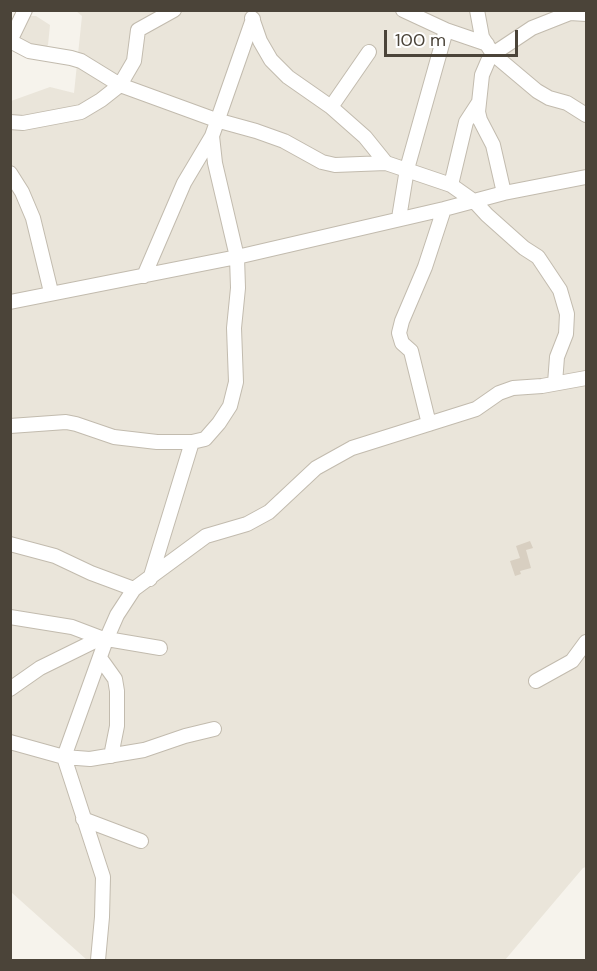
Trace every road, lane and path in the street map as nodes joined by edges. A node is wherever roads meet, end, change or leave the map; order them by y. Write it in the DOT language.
graph roads {
  1 [pos="25,10"];
  2 [pos="174,10"];
  3 [pos="403,10"];
  4 [pos="477,10"];
  5 [pos="586,14"];
  6 [pos="252,15"];
  7 [pos="446,30"];
  8 [pos="10,41"];
  9 [pos="490,49"];
  10 [pos="369,52"];
  11 [pos="120,84"];
  12 [pos="479,102"];
  13 [pos="331,107"];
  14 [pos="586,115"];
  15 [pos="216,120"];
  16 [pos="10,122"];
  17 [pos="212,136"];
  18 [pos="386,163"];
  19 [pos="407,169"];
  20 [pos="10,173"];
  21 [pos="586,177"];
  22 [pos="451,185"];
  23 [pos="504,193"];
  24 [pos="475,202"];
  25 [pos="444,209"];
  26 [pos="399,218"];
  27 [pos="237,257"];
  28 [pos="144,276"];
  29 [pos="51,292"];
  30 [pos="10,302"];
  31 [pos="586,378"];
  32 [pos="555,383"];
  33 [pos="429,424"];
  34 [pos="10,426"];
  35 [pos="192,442"];
  36 [pos="10,544"];
  37 [pos="150,579"];
  38 [pos="134,589"];
  39 [pos="10,617"];
  40 [pos="104,639"];
  41 [pos="586,642"];
  42 [pos="160,648"];
  43 [pos="100,658"];
  44 [pos="536,681"];
  45 [pos="10,689"];
  46 [pos="214,729"];
  47 [pos="10,742"];
  48 [pos="111,756"];
  49 [pos="64,758"];
  50 [pos="83,819"];
  51 [pos="141,841"];
  52 [pos="98,960"];
  1 -- 8 [label="street"];
  2 -- 11 [label="street"];
  3 -- 7 [label="street"];
  4 -- 9 [label="street"];
  5 -- 9 [label="street"];
  6 -- 13 [label="street"];
  6 -- 15 [label="street"];
  7 -- 9 [label="street"];
  7 -- 19 [label="street"];
  8 -- 11 [label="street"];
  9 -- 12 [label="street"];
  9 -- 14 [label="street"];
  10 -- 13 [label="street"];
  11 -- 15 [label="street"];
  11 -- 16 [label="street"];
  12 -- 22 [label="street"];
  12 -- 23 [label="street"];
  13 -- 18 [label="street"];
  15 -- 17 [label="street"];
  15 -- 18 [label="street"];
  17 -- 27 [label="street"];
  17 -- 28 [label="street"];
  18 -- 19 [label="street"];
  19 -- 22 [label="street"];
  19 -- 26 [label="street"];
  20 -- 29 [label="street"];
  21 -- 23 [label="street"];
  22 -- 24 [label="street"];
  23 -- 24 [label="street"];
  24 -- 25 [label="street"];
  24 -- 32 [label="street"];
  25 -- 26 [label="street"];
  25 -- 33 [label="street"];
  26 -- 27 [label="street"];
  27 -- 28 [label="street"];
  27 -- 35 [label="street"];
  28 -- 29 [label="street"];
  29 -- 30 [label="street"];
  31 -- 32 [label="street"];
  32 -- 33 [label="street"];
  33 -- 37 [label="street"];
  34 -- 35 [label="street"];
  35 -- 37 [label="street"];
  36 -- 38 [label="street"];
  37 -- 38 [label="street"];
  38 -- 40 [label="street"];
  39 -- 40 [label="street"];
  40 -- 42 [label="street"];
  40 -- 43 [label="street"];
  40 -- 45 [label="street"];
  41 -- 44 [label="street"];
  43 -- 48 [label="street"];
  43 -- 49 [label="street"];
  46 -- 48 [label="street"];
  47 -- 49 [label="street"];
  48 -- 49 [label="street"];
  49 -- 50 [label="street"];
  50 -- 51 [label="street"];
  50 -- 52 [label="street"];
}
